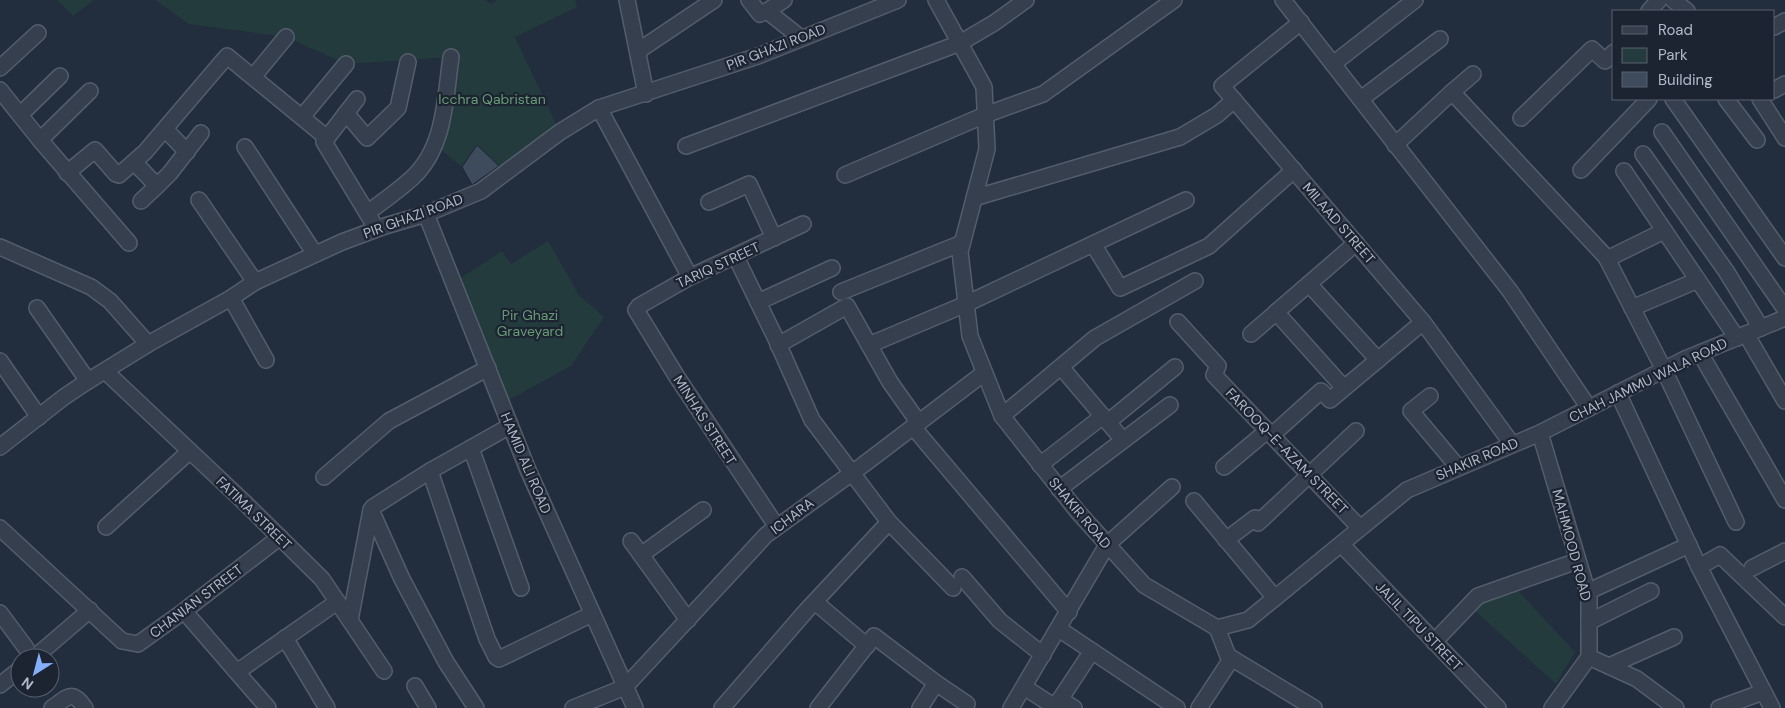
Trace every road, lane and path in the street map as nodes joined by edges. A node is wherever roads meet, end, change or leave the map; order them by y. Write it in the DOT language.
graph roads {
  1 [pos="627,0"];
  2 [pos="714,0"];
  3 [pos="749,0"];
  4 [pos="784,0"];
  5 [pos="898,0"];
  6 [pos="936,0"];
  7 [pos="1026,0"];
  8 [pos="1174,0"];
  9 [pos="1283,0"];
  10 [pos="1415,0"];
  11 [pos="1659,0"];
  12 [pos="1673,0"];
  13 [pos="1650,10"];
  14 [pos="1686,10"];
  15 [pos="767,11"];
  16 [pos="1301,22"];
  17 [pos="38,32"];
  18 [pos="286,36"];
  19 [pos="801,38"];
  20 [pos="1440,39"];
  21 [pos="960,43"];
  22 [pos="638,51"];
  23 [pos="1612,54"];
  24 [pos="451,57"];
  25 [pos="408,62"];
  26 [pos="346,64"];
  27 [pos="1334,64"];
  28 [pos="0,68"];
  29 [pos="1473,74"];
  30 [pos="60,76"];
  31 [pos="253,77"];
  32 [pos="0,90"];
  33 [pos="90,91"];
  34 [pos="1452,92"];
  35 [pos="646,94"];
  36 [pos="357,99"];
  37 [pos="1361,99"];
  38 [pos="1234,100"];
  39 [pos="1648,100"];
  40 [pos="1674,100"];
  41 [pos="1727,100"];
  42 [pos="1761,100"];
  43 [pos="600,108"];
  44 [pos="346,113"];
  45 [pos="20,115"];
  46 [pos="985,115"];
  47 [pos="302,117"];
  48 [pos="1521,118"];
  49 [pos="165,129"];
  50 [pos="1662,132"];
  51 [pos="201,133"];
  52 [pos="327,138"];
  53 [pos="1785,138"];
  54 [pos="40,140"];
  55 [pos="1757,140"];
  56 [pos="1395,145"];
  57 [pos="686,146"];
  58 [pos="245,147"];
  59 [pos="187,152"];
  60 [pos="1643,154"];
  61 [pos="134,162"];
  62 [pos="1294,170"];
  63 [pos="1581,170"];
  64 [pos="1624,171"];
  65 [pos="67,173"];
  66 [pos="845,175"];
  67 [pos="157,186"];
  68 [pos="974,198"];
  69 [pos="199,200"];
  70 [pos="1186,200"];
  71 [pos="141,201"];
  72 [pos="709,202"];
  73 [pos="367,214"];
  74 [pos="426,214"];
  75 [pos="803,224"];
  76 [pos="376,229"];
  77 [pos="1664,231"];
  78 [pos="774,238"];
  79 [pos="129,243"];
  80 [pos="962,243"];
  81 [pos="1356,243"];
  82 [pos="1093,244"];
  83 [pos="0,247"];
  84 [pos="315,254"];
  85 [pos="736,256"];
  86 [pos="1785,258"];
  87 [pos="1607,259"];
  88 [pos="832,268"];
  89 [pos="690,277"];
  90 [pos="1698,280"];
  91 [pos="1195,281"];
  92 [pos="255,282"];
  93 [pos="1309,284"];
  94 [pos="841,292"];
  95 [pos="231,298"];
  96 [pos="758,302"];
  97 [pos="966,304"];
  98 [pos="37,308"];
  99 [pos="1632,308"];
  100 [pos="1785,309"];
  101 [pos="636,310"];
  102 [pos="1276,312"];
  103 [pos="1785,318"];
  104 [pos="1178,322"];
  105 [pos="1423,322"];
  106 [pos="1761,328"];
  107 [pos="1251,334"];
  108 [pos="1741,336"];
  109 [pos="148,344"];
  110 [pos="778,345"];
  111 [pos="869,345"];
  112 [pos="1700,353"];
  113 [pos="266,360"];
  114 [pos="1378,360"];
  115 [pos="0,361"];
  116 [pos="1061,367"];
  117 [pos="1175,367"];
  118 [pos="488,368"];
  119 [pos="1664,370"];
  120 [pos="105,371"];
  121 [pos="984,373"];
  122 [pos="88,381"];
  123 [pos="1344,388"];
  124 [pos="1618,393"];
  125 [pos="1430,396"];
  126 [pos="1785,401"];
  127 [pos="1170,405"];
  128 [pos="1589,408"];
  129 [pos="1002,416"];
  130 [pos="39,417"];
  131 [pos="1105,419"];
  132 [pos="916,425"];
  133 [pos="510,426"];
  134 [pos="1356,430"];
  135 [pos="1540,432"];
  136 [pos="1269,433"];
  137 [pos="1123,440"];
  138 [pos="1512,444"];
  139 [pos="0,447"];
  140 [pos="471,448"];
  141 [pos="190,451"];
  142 [pos="1040,465"];
  143 [pos="1224,467"];
  144 [pos="1458,467"];
  145 [pos="430,471"];
  146 [pos="851,474"];
  147 [pos="1309,474"];
  148 [pos="324,477"];
  149 [pos="1172,486"];
  150 [pos="1059,489"];
  151 [pos="1785,500"];
  152 [pos="1194,501"];
  153 [pos="371,510"];
  154 [pos="703,510"];
  155 [pos="889,522"];
  156 [pos="1736,522"];
  157 [pos="106,527"];
  158 [pos="777,527"];
  159 [pos="0,528"];
  160 [pos="1360,528"];
  161 [pos="280,537"];
  162 [pos="1226,540"];
  163 [pos="631,541"];
  164 [pos="1341,544"];
  165 [pos="1107,545"];
  166 [pos="1689,545"];
  167 [pos="1785,551"];
  168 [pos="641,555"];
  169 [pos="1577,561"];
  170 [pos="1699,567"];
  171 [pos="1752,568"];
  172 [pos="521,588"];
  173 [pos="1651,591"];
  174 [pos="1587,592"];
  175 [pos="1275,598"];
  176 [pos="337,602"];
  177 [pos="815,602"];
  178 [pos="90,610"];
  179 [pos="184,612"];
  180 [pos="1069,612"];
  181 [pos="0,613"];
  182 [pos="592,614"];
  183 [pos="1785,617"];
  184 [pos="350,620"];
  185 [pos="688,620"];
  186 [pos="1589,622"];
  187 [pos="1217,628"];
  188 [pos="1059,629"];
  189 [pos="1674,637"];
  190 [pos="285,638"];
  191 [pos="1434,642"];
  192 [pos="867,646"];
  193 [pos="26,648"];
  194 [pos="37,648"];
  195 [pos="1092,651"];
  196 [pos="1043,655"];
  197 [pos="1228,656"];
  198 [pos="1589,657"];
  199 [pos="1609,666"];
  200 [pos="237,672"];
  201 [pos="384,672"];
  202 [pos="10,677"];
  203 [pos="936,683"];
  204 [pos="0,685"];
  205 [pos="415,686"];
  206 [pos="625,687"];
  207 [pos="1024,687"];
  208 [pos="1763,692"];
  209 [pos="1060,699"];
  210 [pos="967,704"];
  211 [pos="52,708"];
  212 [pos="85,708"];
  213 [pos="268,708"];
  214 [pos="327,708"];
  215 [pos="428,708"];
  216 [pos="476,708"];
  217 [pos="573,708"];
  218 [pos="634,708"];
  219 [pos="722,708"];
  220 [pos="818,708"];
  221 [pos="920,708"];
  222 [pos="1011,708"];
  223 [pos="1074,708"];
  224 [pos="1177,708"];
  225 [pos="1199,708"];
  226 [pos="1314,708"];
  227 [pos="1498,708"];
  228 [pos="1552,708"];
  229 [pos="1676,708"];
  230 [pos="1719,708"];
  231 [pos="1772,708"];
  1 -- 22 [label="street"];
  2 -- 22 [label="street"];
  3 -- 15 [label="street"];
  4 -- 15 [label="street"];
  5 -- 19 [label="street, PIR GHAZI ROAD"];
  6 -- 21 [label="street, SHAKIR ROAD"];
  7 -- 21 [label="street"];
  8 -- 46 [label="street"];
  9 -- 16 [label="street"];
  10 -- 27 [label="street"];
  11 -- 13 [label="street"];
  12 -- 14 [label="street"];
  15 -- 19 [label="street"];
  16 -- 27 [label="street"];
  16 -- 38 [label="street, MILAAD STREET"];
  17 -- 28 [label="street"];
  18 -- 31 [label="street"];
  19 -- 35 [label="street, PIR GHAZI ROAD"];
  20 -- 37 [label="street"];
  21 -- 46 [label="street, SHAKIR ROAD"];
  21 -- 57 [label="street"];
  22 -- 35 [label="street"];
  23 -- 48 [label="street"];
  24 -- 73 [label="street"];
  25 -- 44 [label="street"];
  26 -- 47 [label="street"];
  27 -- 37 [label="street"];
  29 -- 34 [label="street"];
  30 -- 45 [label="street"];
  31 -- 47 [label="street"];
  31 -- 49 [label="street"];
  32 -- 45 [label="street"];
  33 -- 54 [label="street"];
  34 -- 56 [label="street"];
  34 -- 87 [label="street"];
  35 -- 43 [label="street, PIR GHAZI ROAD"];
  36 -- 44 [label="street"];
  37 -- 56 [label="street"];
  38 -- 62 [label="street, MILAAD STREET"];
  38 -- 68 [label="street"];
  39 -- 63 [label="street"];
  40 -- 86 [label="street"];
  41 -- 55 [label="street"];
  42 -- 53 [label="street"];
  43 -- 74 [label="street, PIR GHAZI ROAD"];
  43 -- 89 [label="street"];
  44 -- 52 [label="street"];
  45 -- 54 [label="street"];
  46 -- 66 [label="street"];
  46 -- 68 [label="street, SHAKIR ROAD"];
  47 -- 52 [label="street"];
  49 -- 59 [label="street"];
  49 -- 61 [label="street"];
  50 -- 100 [label="street"];
  51 -- 59 [label="street"];
  52 -- 73 [label="street"];
  54 -- 65 [label="street"];
  56 -- 128 [label="street"];
  58 -- 84 [label="street"];
  59 -- 67 [label="street"];
  60 -- 106 [label="street"];
  61 -- 65 [label="street"];
  61 -- 67 [label="street"];
  62 -- 81 [label="street, MILAAD STREET"];
  62 -- 82 [label="street"];
  64 -- 77 [label="street"];
  65 -- 79 [label="street"];
  67 -- 71 [label="street"];
  68 -- 80 [label="street, SHAKIR ROAD"];
  69 -- 92 [label="street"];
  70 -- 82 [label="street"];
  72 -- 78 [label="street"];
  73 -- 76 [label="street"];
  74 -- 76 [label="street, PIR GHAZI ROAD"];
  74 -- 118 [label="street, HAMID ALI ROAD"];
  75 -- 78 [label="street, TARIQ STREET"];
  76 -- 84 [label="street, PIR GHAZI ROAD"];
  77 -- 87 [label="street"];
  77 -- 90 [label="street"];
  78 -- 85 [label="street, TARIQ STREET"];
  80 -- 94 [label="street"];
  80 -- 97 [label="street, SHAKIR ROAD"];
  81 -- 93 [label="street"];
  81 -- 105 [label="street, MILAAD STREET"];
  82 -- 97 [label="street"];
  83 -- 109 [label="street"];
  84 -- 92 [label="street, PIR GHAZI ROAD"];
  85 -- 89 [label="street, TARIQ STREET"];
  85 -- 96 [label="street"];
  87 -- 99 [label="street"];
  88 -- 96 [label="street"];
  89 -- 101 [label="street, TARIQ STREET"];
  90 -- 99 [label="street"];
  90 -- 108 [label="street"];
  91 -- 116 [label="street"];
  92 -- 95 [label="street, PIR GHAZI ROAD"];
  93 -- 102 [label="street"];
  93 -- 114 [label="street"];
  95 -- 109 [label="street, PIR GHAZI ROAD"];
  95 -- 113 [label="street"];
  96 -- 110 [label="street"];
  97 -- 111 [label="street"];
  97 -- 121 [label="street, SHAKIR ROAD"];
  98 -- 122 [label="street"];
  99 -- 119 [label="street"];
  101 -- 158 [label="street, MINHAS STREET"];
  102 -- 107 [label="street"];
  102 -- 123 [label="street"];
  103 -- 106 [label="street, CHAH JAMMU WALA ROAD"];
  104 -- 136 [label="street, FAROOQ-E-AZAM STREET"];
  105 -- 114 [label="street"];
  105 -- 138 [label="street, MILAAD STREET"];
  106 -- 108 [label="street, CHAH JAMMU WALA ROAD"];
  108 -- 112 [label="street, CHAH JAMMU WALA ROAD"];
  108 -- 126 [label="street"];
  109 -- 120 [label="street, PIR GHAZI ROAD"];
  110 -- 111 [label="street"];
  110 -- 146 [label="street"];
  111 -- 132 [label="street"];
  112 -- 119 [label="street, CHAH JAMMU WALA ROAD"];
  112 -- 151 [label="street"];
  114 -- 123 [label="street"];
  115 -- 130 [label="street"];
  116 -- 129 [label="street"];
  116 -- 131 [label="street"];
  117 -- 131 [label="street"];
  118 -- 133 [label="street, HAMID ALI ROAD"];
  118 -- 148 [label="street"];
  119 -- 124 [label="street, CHAH JAMMU WALA ROAD"];
  119 -- 156 [label="street"];
  120 -- 122 [label="street, PIR GHAZI ROAD"];
  120 -- 141 [label="street, FATIMA STREET"];
  121 -- 129 [label="street, SHAKIR ROAD"];
  121 -- 132 [label="street, ICHARA"];
  122 -- 130 [label="street, PIR GHAZI ROAD"];
  123 -- 136 [label="street"];
  124 -- 128 [label="street, CHAH JAMMU WALA ROAD"];
  124 -- 166 [label="street"];
  125 -- 144 [label="street"];
  127 -- 137 [label="street"];
  128 -- 135 [label="street, CHAH JAMMU WALA ROAD"];
  129 -- 142 [label="street, SHAKIR ROAD"];
  130 -- 139 [label="street, PIR GHAZI ROAD"];
  131 -- 137 [label="street"];
  131 -- 142 [label="street"];
  132 -- 146 [label="street, ICHARA"];
  132 -- 180 [label="street"];
  133 -- 140 [label="street"];
  133 -- 182 [label="street, HAMID ALI ROAD"];
  134 -- 147 [label="street"];
  135 -- 138 [label="street, SHAKIR ROAD"];
  135 -- 169 [label="street, MAHMOOD ROAD"];
  136 -- 143 [label="street"];
  136 -- 147 [label="street, FAROOQ-E-AZAM STREET"];
  137 -- 150 [label="street"];
  138 -- 144 [label="street, SHAKIR ROAD"];
  140 -- 145 [label="street"];
  140 -- 172 [label="street"];
  141 -- 157 [label="street"];
  141 -- 161 [label="street, FATIMA STREET"];
  142 -- 150 [label="street, SHAKIR ROAD"];
  144 -- 160 [label="street, SHAKIR ROAD"];
  145 -- 153 [label="street"];
  145 -- 182 [label="street"];
  146 -- 155 [label="street"];
  146 -- 158 [label="street, ICHARA"];
  147 -- 160 [label="street, FAROOQ-E-AZAM STREET"];
  147 -- 162 [label="street"];
  149 -- 165 [label="street"];
  150 -- 165 [label="street, SHAKIR ROAD"];
  152 -- 162 [label="street"];
  153 -- 184 [label="street"];
  153 -- 216 [label="street"];
  154 -- 168 [label="street"];
  155 -- 177 [label="street"];
  155 -- 196 [label="street"];
  158 -- 185 [label="street, ICHARA"];
  159 -- 178 [label="street, CHANIAN STREET"];
  160 -- 164 [label="street, SHAKIR ROAD"];
  161 -- 176 [label="street, FATIMA STREET"];
  161 -- 179 [label="street, CHANIAN STREET"];
  162 -- 175 [label="street"];
  163 -- 168 [label="street"];
  164 -- 175 [label="street, SHAKIR ROAD"];
  164 -- 191 [label="street, JALIL TIPU STREET"];
  165 -- 180 [label="street"];
  165 -- 187 [label="street, SHAKIR ROAD"];
  166 -- 170 [label="street"];
  166 -- 174 [label="street"];
  167 -- 171 [label="street"];
  168 -- 185 [label="street"];
  169 -- 174 [label="street, MAHMOOD ROAD"];
  169 -- 191 [label="street"];
  170 -- 183 [label="street"];
  170 -- 208 [label="street"];
  173 -- 186 [label="street"];
  174 -- 186 [label="street, MAHMOOD ROAD"];
  175 -- 187 [label="street, SHAKIR ROAD"];
  176 -- 184 [label="street, FATIMA STREET"];
  176 -- 190 [label="street"];
  177 -- 192 [label="street"];
  177 -- 219 [label="street"];
  178 -- 179 [label="street, CHANIAN STREET"];
  178 -- 194 [label="street"];
  179 -- 200 [label="street"];
  180 -- 188 [label="street"];
  181 -- 193 [label="street"];
  182 -- 206 [label="street, HAMID ALI ROAD"];
  184 -- 201 [label="street, FATIMA STREET"];
  185 -- 206 [label="street, ICHARA"];
  186 -- 198 [label="street, MAHMOOD ROAD"];
  187 -- 197 [label="street"];
  188 -- 195 [label="street"];
  188 -- 196 [label="street"];
  189 -- 199 [label="street"];
  190 -- 200 [label="street"];
  190 -- 214 [label="street"];
  191 -- 227 [label="street, JALIL TIPU STREET"];
  192 -- 203 [label="street"];
  192 -- 220 [label="street"];
  195 -- 209 [label="street"];
  195 -- 224 [label="street"];
  196 -- 207 [label="street"];
  197 -- 225 [label="street"];
  197 -- 226 [label="street"];
  198 -- 199 [label="street"];
  198 -- 228 [label="street"];
  199 -- 229 [label="street"];
  200 -- 213 [label="street"];
  202 -- 204 [label="street"];
  203 -- 210 [label="street"];
  203 -- 221 [label="street"];
  205 -- 215 [label="street"];
  206 -- 217 [label="street"];
  206 -- 218 [label="street, HAMID ALI ROAD"];
  207 -- 209 [label="street"];
  207 -- 222 [label="street"];
  208 -- 230 [label="street"];
  208 -- 231 [label="street"];
  209 -- 223 [label="street"];
  211 -- 212 [label="street"];
}
